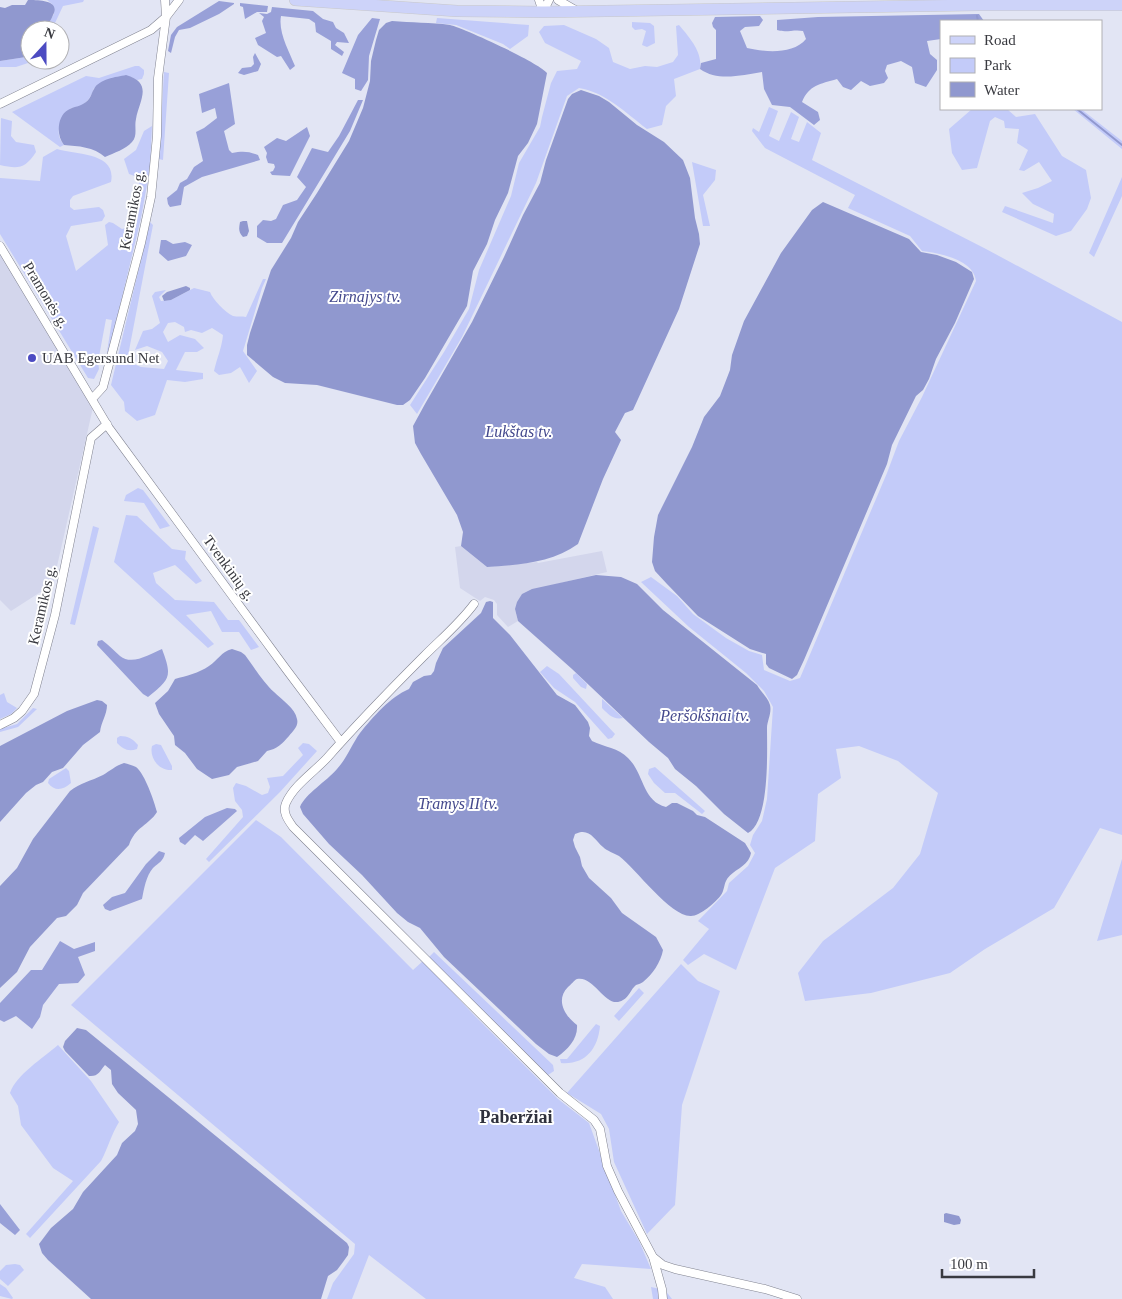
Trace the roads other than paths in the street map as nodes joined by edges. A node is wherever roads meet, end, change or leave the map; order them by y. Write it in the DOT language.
graph roads {
  1 [pos="179,0"];
  2 [pos="295,0"];
  3 [pos="539,0"];
  4 [pos="548,0"];
  5 [pos="558,0"];
  6 [pos="166,2"];
  7 [pos="809,4"];
  8 [pos="1122,5"];
  9 [pos="542,12"];
  10 [pos="581,12"];
  11 [pos="166,17"];
  12 [pos="0,104"];
  13 [pos="0,246"];
  14 [pos="92,399"];
  15 [pos="98,410"];
  16 [pos="107,424"];
  17 [pos="474,604"];
  18 [pos="0,725"];
  19 [pos="340,741"];
  20 [pos="653,1257"];
  21 [pos="663,1299"];
  22 [pos="797,1299"];
  1 -- 11 [label="street"];
  2 -- 9 [label="main road"];
  3 -- 9 [label="street"];
  4 -- 9 [label="street"];
  5 -- 10 [label="street"];
  6 -- 11 [label="street"];
  7 -- 8 [label="main road"];
  7 -- 10 [label="main road"];
  9 -- 10 [label="main road"];
  11 -- 12 [label="street"];
  11 -- 14 [label="street, Keramikos g."];
  13 -- 14 [label="street, Pramonės g."];
  14 -- 15 [label="street, Pramonės g."];
  15 -- 16 [label="street, Tvenkinių g."];
  16 -- 18 [label="street, Keramikos g."];
  16 -- 19 [label="street, Tvenkinių g."];
  17 -- 19 [label="street"];
  19 -- 20 [label="street"];
  20 -- 21 [label="street"];
  20 -- 22 [label="street"];
}
